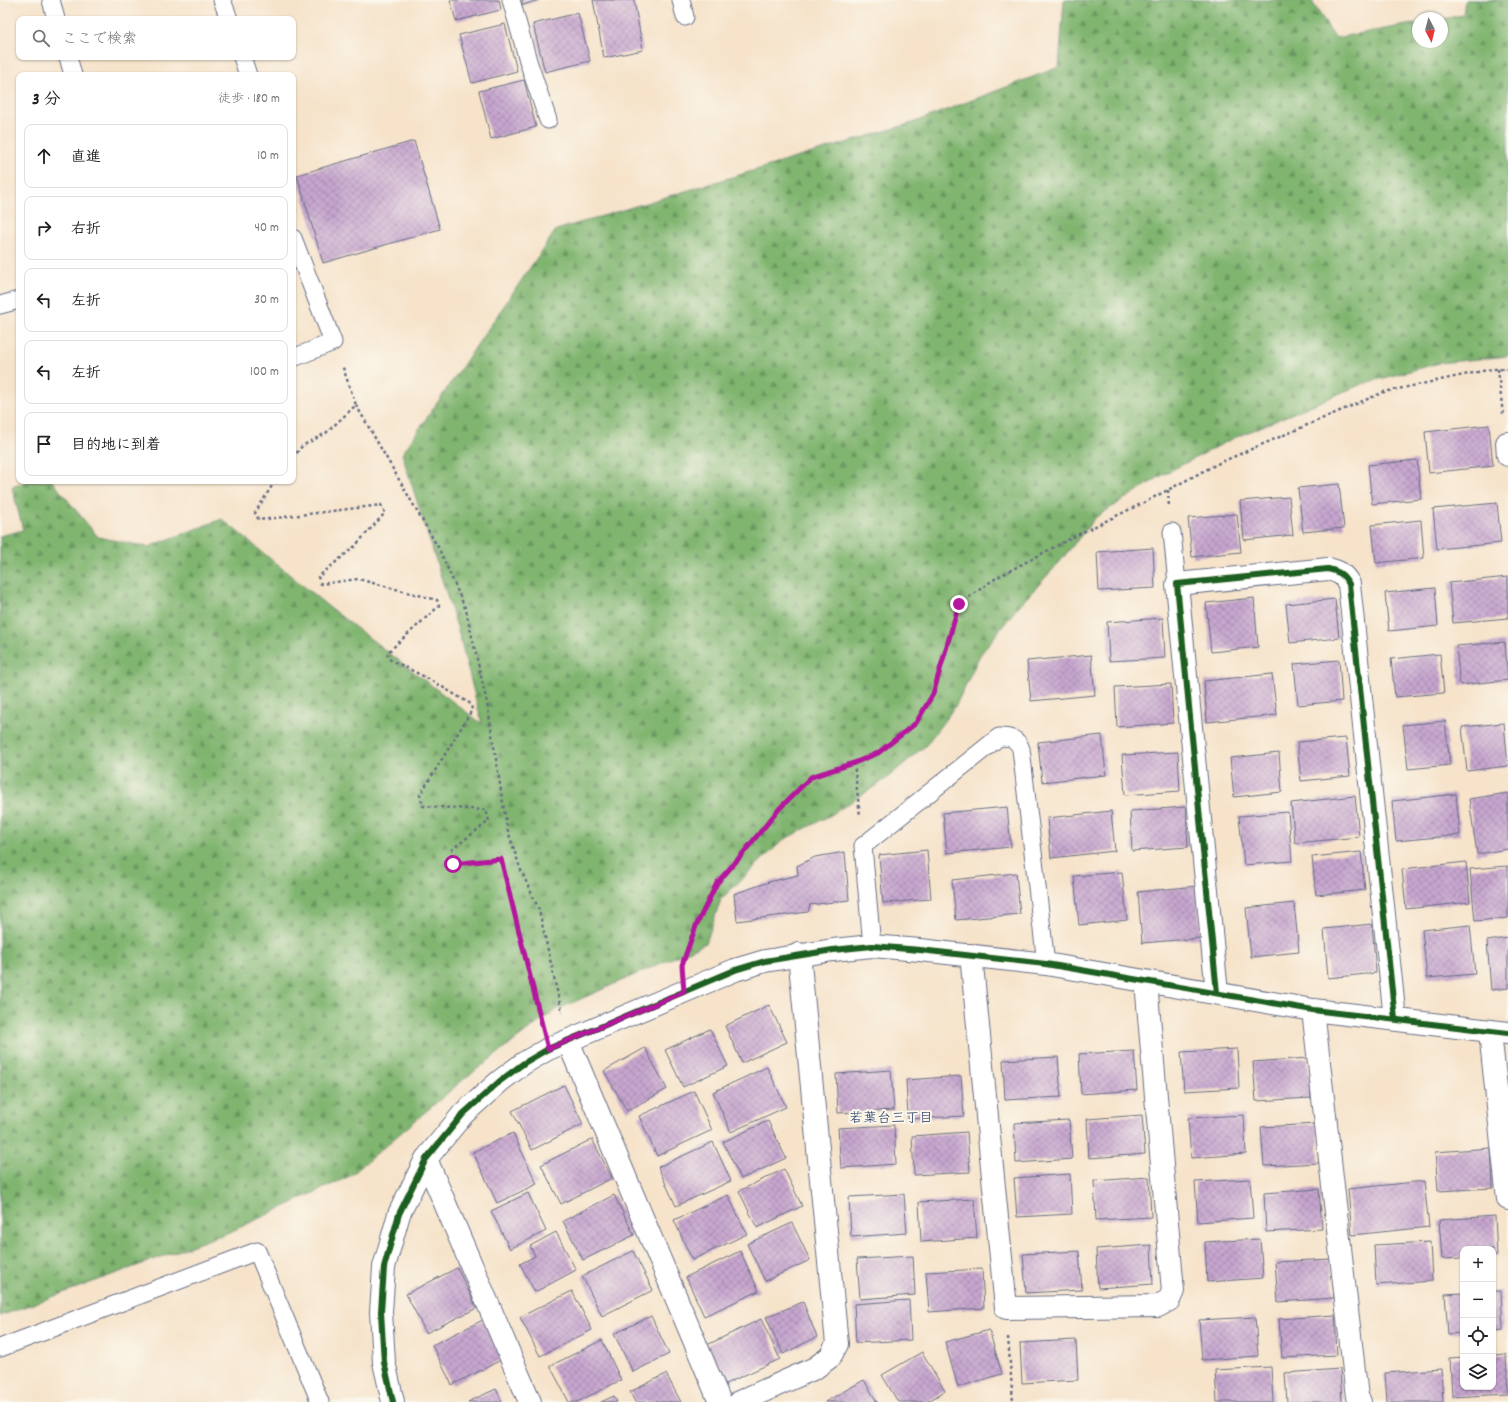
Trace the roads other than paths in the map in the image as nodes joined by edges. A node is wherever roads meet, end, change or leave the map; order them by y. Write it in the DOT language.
graph roads {
  1 [pos="51,0"];
  2 [pos="222,0"];
  3 [pos="510,0"];
  4 [pos="682,0"];
  5 [pos="55,16"];
  6 [pos="228,16"];
  7 [pos="685,18"];
  8 [pos="69,60"];
  9 [pos="243,60"];
  10 [pos="72,72"];
  11 [pos="247,72"];
  12 [pos="548,120"];
  13 [pos="296,246"];
  14 [pos="16,301"];
  15 [pos="0,305"];
  16 [pos="296,357"];
  17 [pos="1172,532"];
  18 [pos="1177,584"];
  19 [pos="872,946"];
  20 [pos="799,954"];
  21 [pos="971,955"];
  22 [pos="1046,964"];
  23 [pos="1146,982"];
  24 [pos="1217,993"];
  25 [pos="1313,1010"];
  26 [pos="1395,1019"];
  27 [pos="1499,1033"];
  28 [pos="568,1041"];
  29 [pos="426,1159"];
  30 [pos="1508,1199"];
  31 [pos="0,1348"];
  32 [pos="320,1402"];
  33 [pos="394,1402"];
  34 [pos="530,1402"];
  35 [pos="720,1402"];
  36 [pos="739,1402"];
  37 [pos="1360,1402"];
  1 -- 5 [label="lane"];
  2 -- 6 [label="lane"];
  3 -- 12 [label="lane"];
  4 -- 7 [label="lane"];
  8 -- 10 [label="lane"];
  9 -- 11 [label="lane"];
  13 -- 16 [label="lane"];
  14 -- 15 [label="lane"];
  17 -- 18 [label="lane"];
  18 -- 24 [label="street"];
  18 -- 26 [label="street"];
  19 -- 20 [label="street"];
  19 -- 21 [label="street"];
  19 -- 22 [label="lane"];
  20 -- 28 [label="street"];
  20 -- 36 [label="street"];
  21 -- 22 [label="street"];
  21 -- 23 [label="street"];
  22 -- 23 [label="street"];
  23 -- 24 [label="street"];
  24 -- 25 [label="street"];
  25 -- 26 [label="street"];
  25 -- 37 [label="street"];
  26 -- 27 [label="street"];
  27 -- 30 [label="street"];
  28 -- 29 [label="street"];
  28 -- 35 [label="street"];
  29 -- 33 [label="street"];
  29 -- 34 [label="street"];
  31 -- 32 [label="lane"];
}
